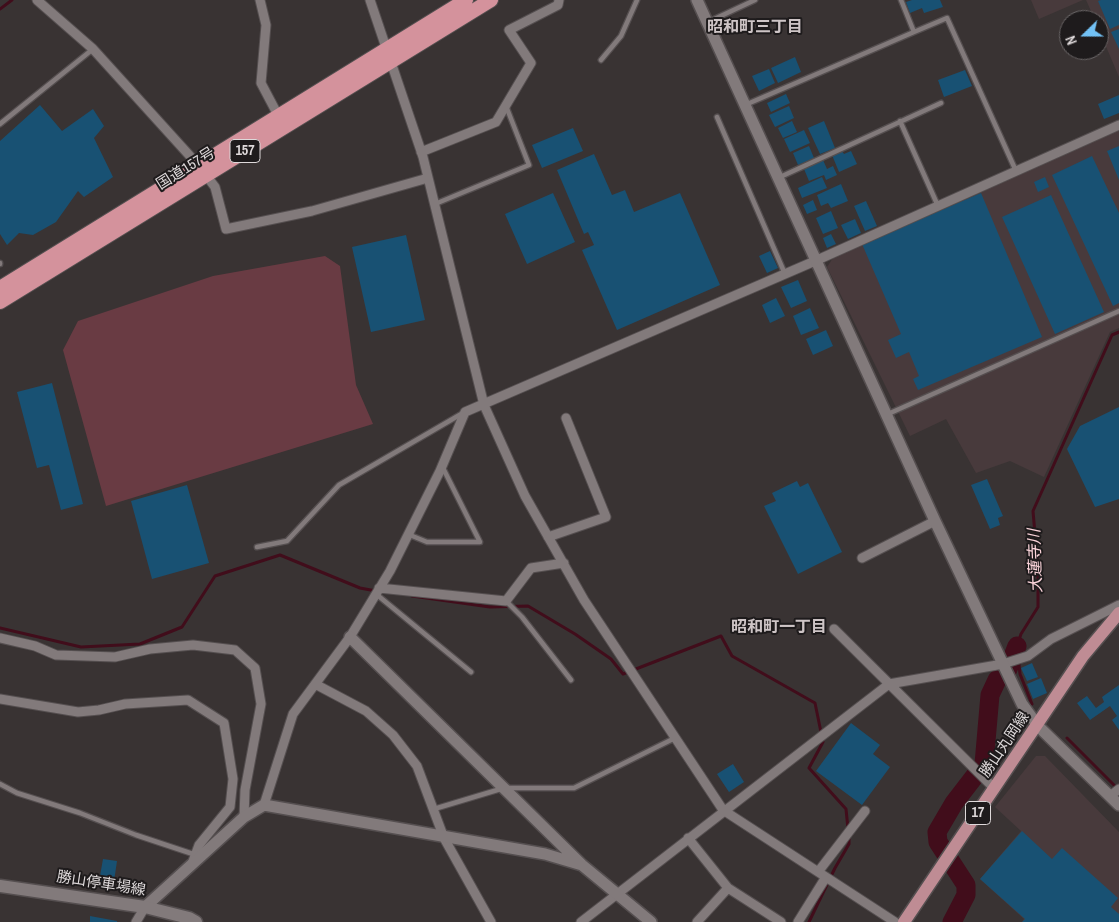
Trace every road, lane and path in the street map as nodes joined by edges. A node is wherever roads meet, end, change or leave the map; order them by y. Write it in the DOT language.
graph roads {
  1 [pos="37,0"];
  2 [pos="260,0"];
  3 [pos="370,0"];
  4 [pos="466,0"];
  5 [pos="491,0"];
  6 [pos="559,0"];
  7 [pos="636,0"];
  8 [pos="697,0"];
  9 [pos="755,0"];
  10 [pos="901,0"];
  11 [pos="707,22"];
  12 [pos="914,32"];
  13 [pos="92,49"];
  14 [pos="389,55"];
  15 [pos="601,60"];
  16 [pos="940,103"];
  17 [pos="505,105"];
  18 [pos="744,106"];
  19 [pos="717,117"];
  20 [pos="282,121"];
  21 [pos="900,121"];
  22 [pos="0,124"];
  23 [pos="1119,125"];
  24 [pos="421,152"];
  25 [pos="203,170"];
  26 [pos="1016,171"];
  27 [pos="428,178"];
  28 [pos="778,178"];
  29 [pos="434,205"];
  30 [pos="938,206"];
  31 [pos="815,261"];
  32 [pos="785,274"];
  33 [pos="0,288"];
  34 [pos="0,302"];
  35 [pos="1119,311"];
  36 [pos="484,405"];
  37 [pos="464,412"];
  38 [pos="888,414"];
  39 [pos="566,418"];
  40 [pos="442,466"];
  41 [pos="935,521"];
  42 [pos="410,535"];
  43 [pos="548,537"];
  44 [pos="257,547"];
  45 [pos="862,558"];
  46 [pos="564,563"];
  47 [pos="378,591"];
  48 [pos="506,601"];
  49 [pos="1119,605"];
  50 [pos="1119,612"];
  51 [pos="834,630"];
  52 [pos="350,637"];
  53 [pos="0,638"];
  54 [pos="1003,664"];
  55 [pos="471,672"];
  56 [pos="571,680"];
  57 [pos="315,684"];
  58 [pos="889,684"];
  59 [pos="0,699"];
  60 [pos="1038,726"];
  61 [pos="676,738"];
  62 [pos="0,784"];
  63 [pos="504,788"];
  64 [pos="995,789"];
  65 [pos="1114,792"];
  66 [pos="264,805"];
  67 [pos="1119,805"];
  68 [pos="434,809"];
  69 [pos="723,810"];
  70 [pos="864,811"];
  71 [pos="244,817"];
  72 [pos="444,838"];
  73 [pos="688,838"];
  74 [pos="194,858"];
  75 [pos="582,865"];
  76 [pos="818,872"];
  77 [pos="826,878"];
  78 [pos="0,886"];
  79 [pos="728,888"];
  80 [pos="618,894"];
  81 [pos="144,907"];
  82 [pos="136,922"];
  83 [pos="196,922"];
  84 [pos="491,922"];
  85 [pos="581,922"];
  86 [pos="651,922"];
  87 [pos="698,922"];
  88 [pos="781,922"];
  89 [pos="798,922"];
  90 [pos="895,922"];
  91 [pos="904,922"];
  1 -- 13 [label="street"];
  2 -- 20 [label="street"];
  3 -- 14 [label="street"];
  4 -- 14 [label="highway, 国道157号 / 157"];
  5 -- 14 [label="highway, 国道157号 / 157"];
  6 -- 17 [label="street"];
  7 -- 15 [label="lane"];
  8 -- 11 [label="street"];
  9 -- 11 [label="lane"];
  10 -- 12 [label="lane"];
  11 -- 18 [label="street"];
  12 -- 18 [label="lane"];
  12 -- 26 [label="lane"];
  13 -- 22 [label="lane"];
  13 -- 25 [label="street"];
  14 -- 20 [label="highway, 国道157号 / 157"];
  14 -- 24 [label="street"];
  16 -- 21 [label="lane"];
  17 -- 24 [label="street"];
  17 -- 29 [label="lane"];
  18 -- 28 [label="street"];
  19 -- 32 [label="lane"];
  20 -- 25 [label="highway, 国道157号 / 157"];
  21 -- 28 [label="lane"];
  21 -- 30 [label="lane"];
  23 -- 26 [label="street"];
  24 -- 27 [label="street"];
  25 -- 27 [label="street"];
  25 -- 33 [label="highway, 国道157号 / 157"];
  25 -- 34 [label="highway, 国道157号 / 157"];
  26 -- 30 [label="street"];
  27 -- 29 [label="street"];
  28 -- 31 [label="street"];
  29 -- 36 [label="street"];
  30 -- 31 [label="street"];
  31 -- 32 [label="street"];
  31 -- 38 [label="street"];
  32 -- 36 [label="street"];
  35 -- 38 [label="lane"];
  36 -- 37 [label="street"];
  36 -- 43 [label="street"];
  37 -- 40 [label="street"];
  37 -- 44 [label="lane"];
  38 -- 41 [label="street"];
  39 -- 43 [label="street"];
  40 -- 42 [label="street"];
  40 -- 42 [label="lane"];
  41 -- 45 [label="street"];
  41 -- 54 [label="street"];
  42 -- 47 [label="street"];
  43 -- 46 [label="street"];
  46 -- 48 [label="street"];
  46 -- 61 [label="street"];
  47 -- 48 [label="street"];
  47 -- 52 [label="street"];
  47 -- 55 [label="lane"];
  48 -- 56 [label="lane"];
  49 -- 54 [label="street"];
  50 -- 60 [label="main road, 勝山丸岡線 / 17"];
  51 -- 58 [label="street"];
  52 -- 57 [label="street"];
  52 -- 63 [label="street"];
  53 -- 71 [label="street"];
  54 -- 58 [label="street"];
  54 -- 60 [label="street"];
  57 -- 66 [label="street"];
  57 -- 68 [label="street"];
  58 -- 64 [label="street"];
  58 -- 69 [label="street"];
  59 -- 74 [label="street"];
  60 -- 64 [label="main road, 勝山丸岡線 / 17"];
  60 -- 65 [label="street"];
  61 -- 63 [label="lane"];
  61 -- 69 [label="street"];
  62 -- 74 [label="lane"];
  63 -- 68 [label="lane"];
  63 -- 75 [label="street"];
  64 -- 91 [label="main road, 勝山丸岡線 / 17"];
  65 -- 67 [label="street"];
  66 -- 71 [label="street"];
  66 -- 72 [label="street"];
  68 -- 72 [label="street"];
  69 -- 73 [label="street"];
  69 -- 76 [label="street"];
  70 -- 76 [label="street"];
  71 -- 74 [label="street"];
  72 -- 75 [label="street"];
  72 -- 84 [label="street"];
  73 -- 79 [label="street"];
  73 -- 80 [label="street"];
  74 -- 81 [label="street"];
  75 -- 80 [label="street"];
  76 -- 77 [label="street"];
  77 -- 89 [label="street"];
  77 -- 90 [label="street"];
  78 -- 81 [label="main road, 勝山停車場線"];
  79 -- 87 [label="street"];
  79 -- 88 [label="street"];
  80 -- 85 [label="street"];
  80 -- 86 [label="street"];
  81 -- 82 [label="street"];
  81 -- 83 [label="main road, 勝山停車場線"];
}
